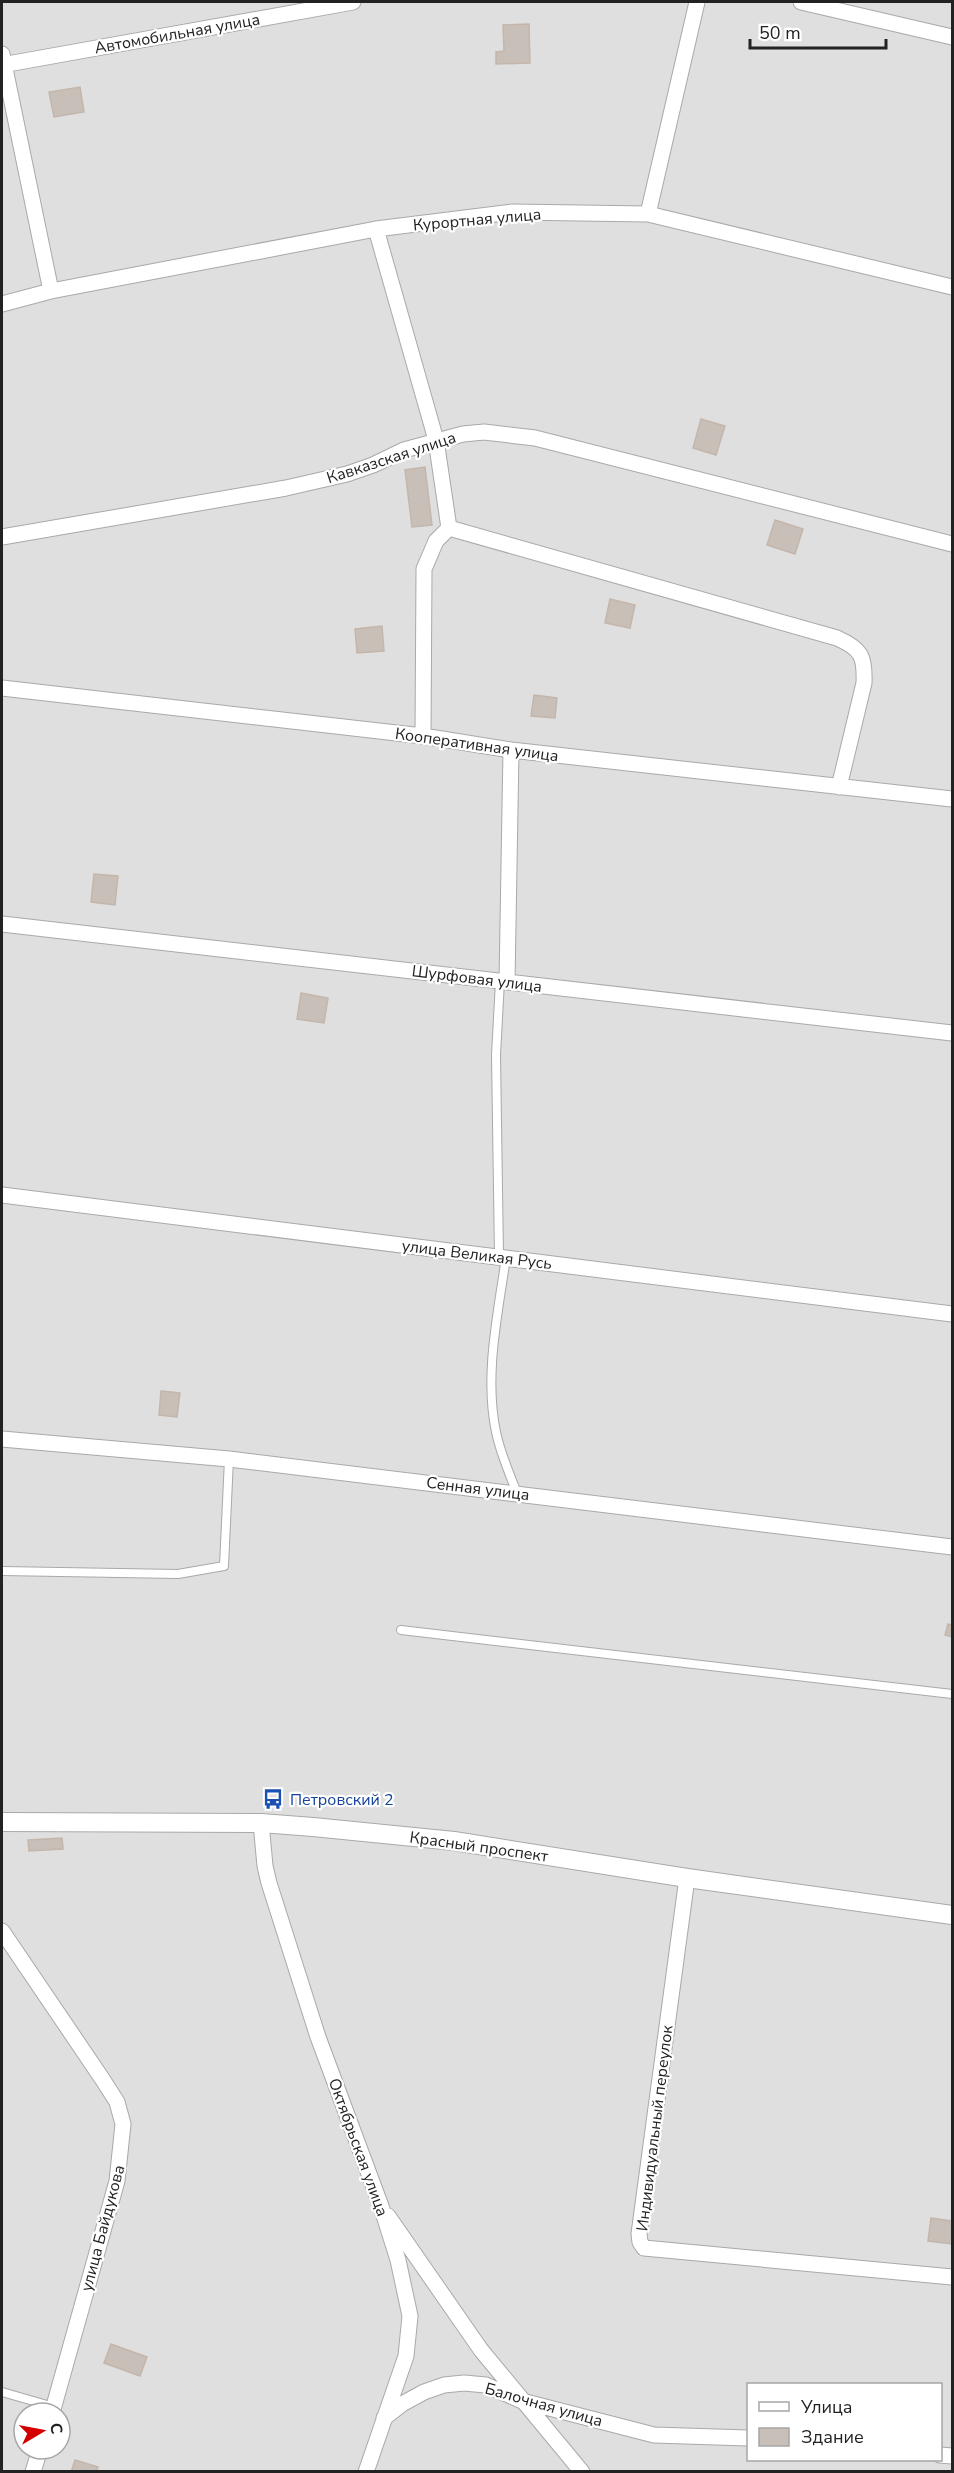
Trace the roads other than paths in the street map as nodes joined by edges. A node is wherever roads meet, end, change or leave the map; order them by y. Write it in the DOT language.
graph roads {
  1 [pos="353,2"];
  2 [pos="697,2"];
  3 [pos="801,2"];
  4 [pos="952,37"];
  5 [pos="2,61"];
  6 [pos="648,214"];
  7 [pos="376,229"];
  8 [pos="952,287"];
  9 [pos="51,291"];
  10 [pos="2,304"];
  11 [pos="436,440"];
  12 [pos="449,528"];
  13 [pos="2,537"];
  14 [pos="952,544"];
  15 [pos="2,688"];
  16 [pos="423,736"];
  17 [pos="511,750"];
  18 [pos="840,787"];
  19 [pos="952,799"];
  20 [pos="2,924"];
  21 [pos="504,981"];
  22 [pos="952,1033"];
  23 [pos="2,1195"];
  24 [pos="503,1257"];
  25 [pos="952,1314"];
  26 [pos="2,1439"];
  27 [pos="229,1458"];
  28 [pos="517,1493"];
  29 [pos="952,1546"];
  30 [pos="2,1571"];
  31 [pos="401,1630"];
  32 [pos="952,1694"];
  33 [pos="2,1822"];
  34 [pos="261,1823"];
  35 [pos="687,1878"];
  36 [pos="952,1915"];
  37 [pos="2,1931"];
  38 [pos="381,2206"];
  39 [pos="952,2277"];
  40 [pos="2,2392"];
  41 [pos="28,2401"];
  42 [pos="56,2401"];
  43 [pos="522,2401"];
  44 [pos="384,2419"];
  45 [pos="747,2438"];
  46 [pos="366,2472"];
  47 [pos="582,2472"];
  1 -- 5 [label="street, Автомобильная улица"];
  2 -- 6 [label="street"];
  3 -- 4 [label="street"];
  5 -- 9 [label="street"];
  6 -- 7 [label="street, Курортная улица"];
  6 -- 8 [label="street, Курортная улица"];
  7 -- 9 [label="street, Курортная улица"];
  7 -- 11 [label="street"];
  9 -- 10 [label="street, Курортная улица"];
  11 -- 12 [label="street"];
  11 -- 13 [label="street, Кавказская улица"];
  11 -- 14 [label="street, Кавказская улица"];
  12 -- 16 [label="street"];
  12 -- 18 [label="street"];
  15 -- 16 [label="street, Кооперативная улица"];
  16 -- 17 [label="street, Кооперативная улица"];
  17 -- 18 [label="street, Кооперативная улица"];
  17 -- 21 [label="street"];
  18 -- 19 [label="street, Кооперативная улица"];
  20 -- 21 [label="street, Шурфовая улица"];
  21 -- 22 [label="street, Шурфовая улица"];
  21 -- 24 [label="lane"];
  23 -- 24 [label="street, улица Великая Русь"];
  24 -- 25 [label="street, улица Великая Русь"];
  24 -- 28 [label="lane"];
  26 -- 27 [label="street, Сенная улица"];
  27 -- 28 [label="street, Сенная улица"];
  27 -- 30 [label="lane"];
  28 -- 29 [label="street, Сенная улица"];
  31 -- 32 [label="lane"];
  33 -- 34 [label="street, Красный проспект"];
  34 -- 35 [label="street, Красный проспект"];
  34 -- 38 [label="street, Октябрьская улица"];
  35 -- 36 [label="street, Красный проспект"];
  35 -- 39 [label="street, Индивидуальный переулок"];
  37 -- 42 [label="street, улица Байдукова"];
  38 -- 43 [label="street"];
  38 -- 44 [label="street, Октябрьская улица"];
  40 -- 41 [label="lane"];
  43 -- 44 [label="street, Балочная улица"];
  43 -- 45 [label="street, Балочная улица"];
  43 -- 47 [label="street"];
  44 -- 46 [label="street, Октябрьская улица"];
}
